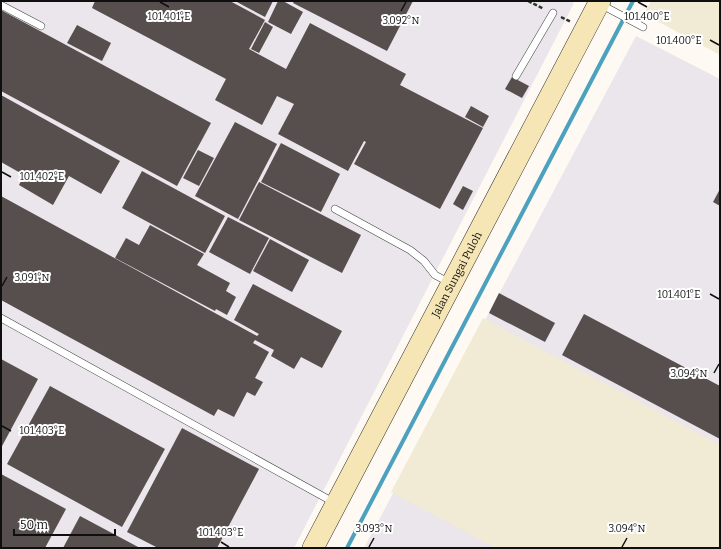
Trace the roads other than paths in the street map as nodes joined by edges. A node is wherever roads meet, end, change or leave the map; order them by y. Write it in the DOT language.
graph roads {
  1 [pos="600,2"];
  2 [pos="1,5"];
  3 [pos="553,13"];
  4 [pos="42,26"];
  5 [pos="643,27"];
  6 [pos="516,76"];
  7 [pos="335,209"];
  8 [pos="452,284"];
  9 [pos="1,318"];
  10 [pos="336,504"];
  11 [pos="314,548"];
  1 -- 5 [label="lane"];
  1 -- 8 [label="street, Jalan Sungai Puloh"];
  2 -- 4 [label="lane"];
  3 -- 6 [label="lane"];
  7 -- 8 [label="lane"];
  8 -- 10 [label="street, Jalan Sungai Puloh"];
  9 -- 10 [label="lane"];
  10 -- 11 [label="street, Jalan Sungai Puloh"];
}
